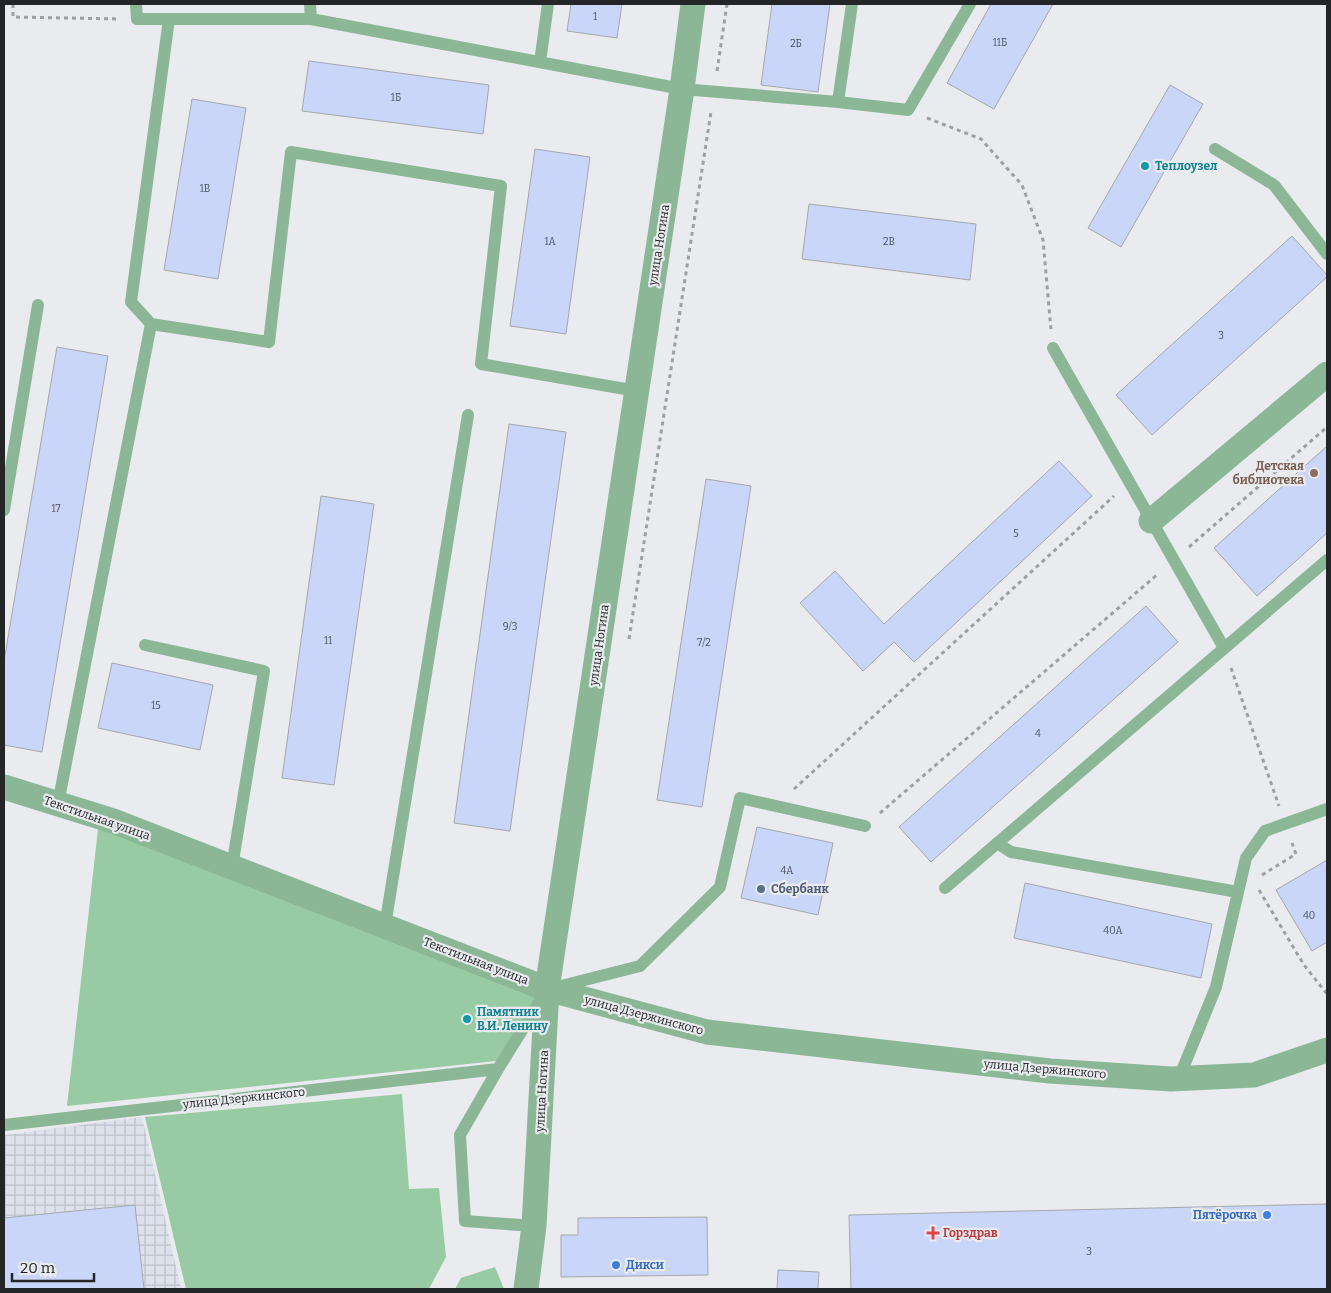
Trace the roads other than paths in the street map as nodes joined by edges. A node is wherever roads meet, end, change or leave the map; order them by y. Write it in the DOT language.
graph roads {
  1 [pos="136,4"];
  2 [pos="310,4"];
  3 [pos="548,4"];
  4 [pos="693,4"];
  5 [pos="852,4"];
  6 [pos="970,4"];
  7 [pos="310,18"];
  8 [pos="169,19"];
  9 [pos="540,62"];
  10 [pos="682,89"];
  11 [pos="838,102"];
  12 [pos="1215,149"];
  13 [pos="1327,254"];
  14 [pos="38,305"];
  15 [pos="151,324"];
  16 [pos="1053,348"];
  17 [pos="1327,374"];
  18 [pos="637,391"];
  19 [pos="468,415"];
  20 [pos="4,510"];
  21 [pos="1152,521"];
  22 [pos="1327,560"];
  23 [pos="145,645"];
  24 [pos="1224,648"];
  25 [pos="4,787"];
  26 [pos="58,804"];
  27 [pos="1327,809"];
  28 [pos="865,826"];
  29 [pos="997,843"];
  30 [pos="232,867"];
  31 [pos="945,888"];
  32 [pos="1238,892"];
  33 [pos="385,926"];
  34 [pos="548,989"];
  35 [pos="1327,1050"];
  36 [pos="498,1069"];
  37 [pos="1179,1078"];
  38 [pos="4,1125"];
  39 [pos="534,1226"];
  40 [pos="526,1289"];
  1 -- 8 [label="lane"];
  2 -- 7 [label="lane"];
  3 -- 9 [label="lane"];
  4 -- 10 [label="street, улица Ногина"];
  5 -- 11 [label="lane"];
  6 -- 11 [label="lane"];
  7 -- 8 [label="lane"];
  7 -- 9 [label="lane"];
  8 -- 15 [label="lane"];
  9 -- 10 [label="lane"];
  10 -- 11 [label="lane"];
  10 -- 18 [label="street, улица Ногина"];
  12 -- 13 [label="lane"];
  14 -- 20 [label="lane"];
  15 -- 18 [label="lane"];
  15 -- 26 [label="lane"];
  16 -- 21 [label="lane"];
  17 -- 21 [label="street"];
  18 -- 34 [label="street, улица Ногина"];
  19 -- 33 [label="lane"];
  21 -- 24 [label="lane"];
  22 -- 24 [label="lane"];
  23 -- 30 [label="lane"];
  24 -- 29 [label="lane"];
  25 -- 26 [label="street, Текстильная улица"];
  26 -- 30 [label="street, Текстильная улица"];
  27 -- 32 [label="lane"];
  28 -- 34 [label="lane"];
  29 -- 31 [label="lane"];
  29 -- 32 [label="lane"];
  30 -- 33 [label="street, Текстильная улица"];
  32 -- 37 [label="lane"];
  33 -- 34 [label="street, Текстильная улица"];
  34 -- 36 [label="lane"];
  34 -- 37 [label="street, улица Дзержинского"];
  34 -- 39 [label="street, улица Ногина"];
  35 -- 37 [label="street, улица Дзержинского"];
  36 -- 38 [label="lane, улица Дзержинского"];
  36 -- 39 [label="lane"];
  39 -- 40 [label="street, улица Ногина"];
}
